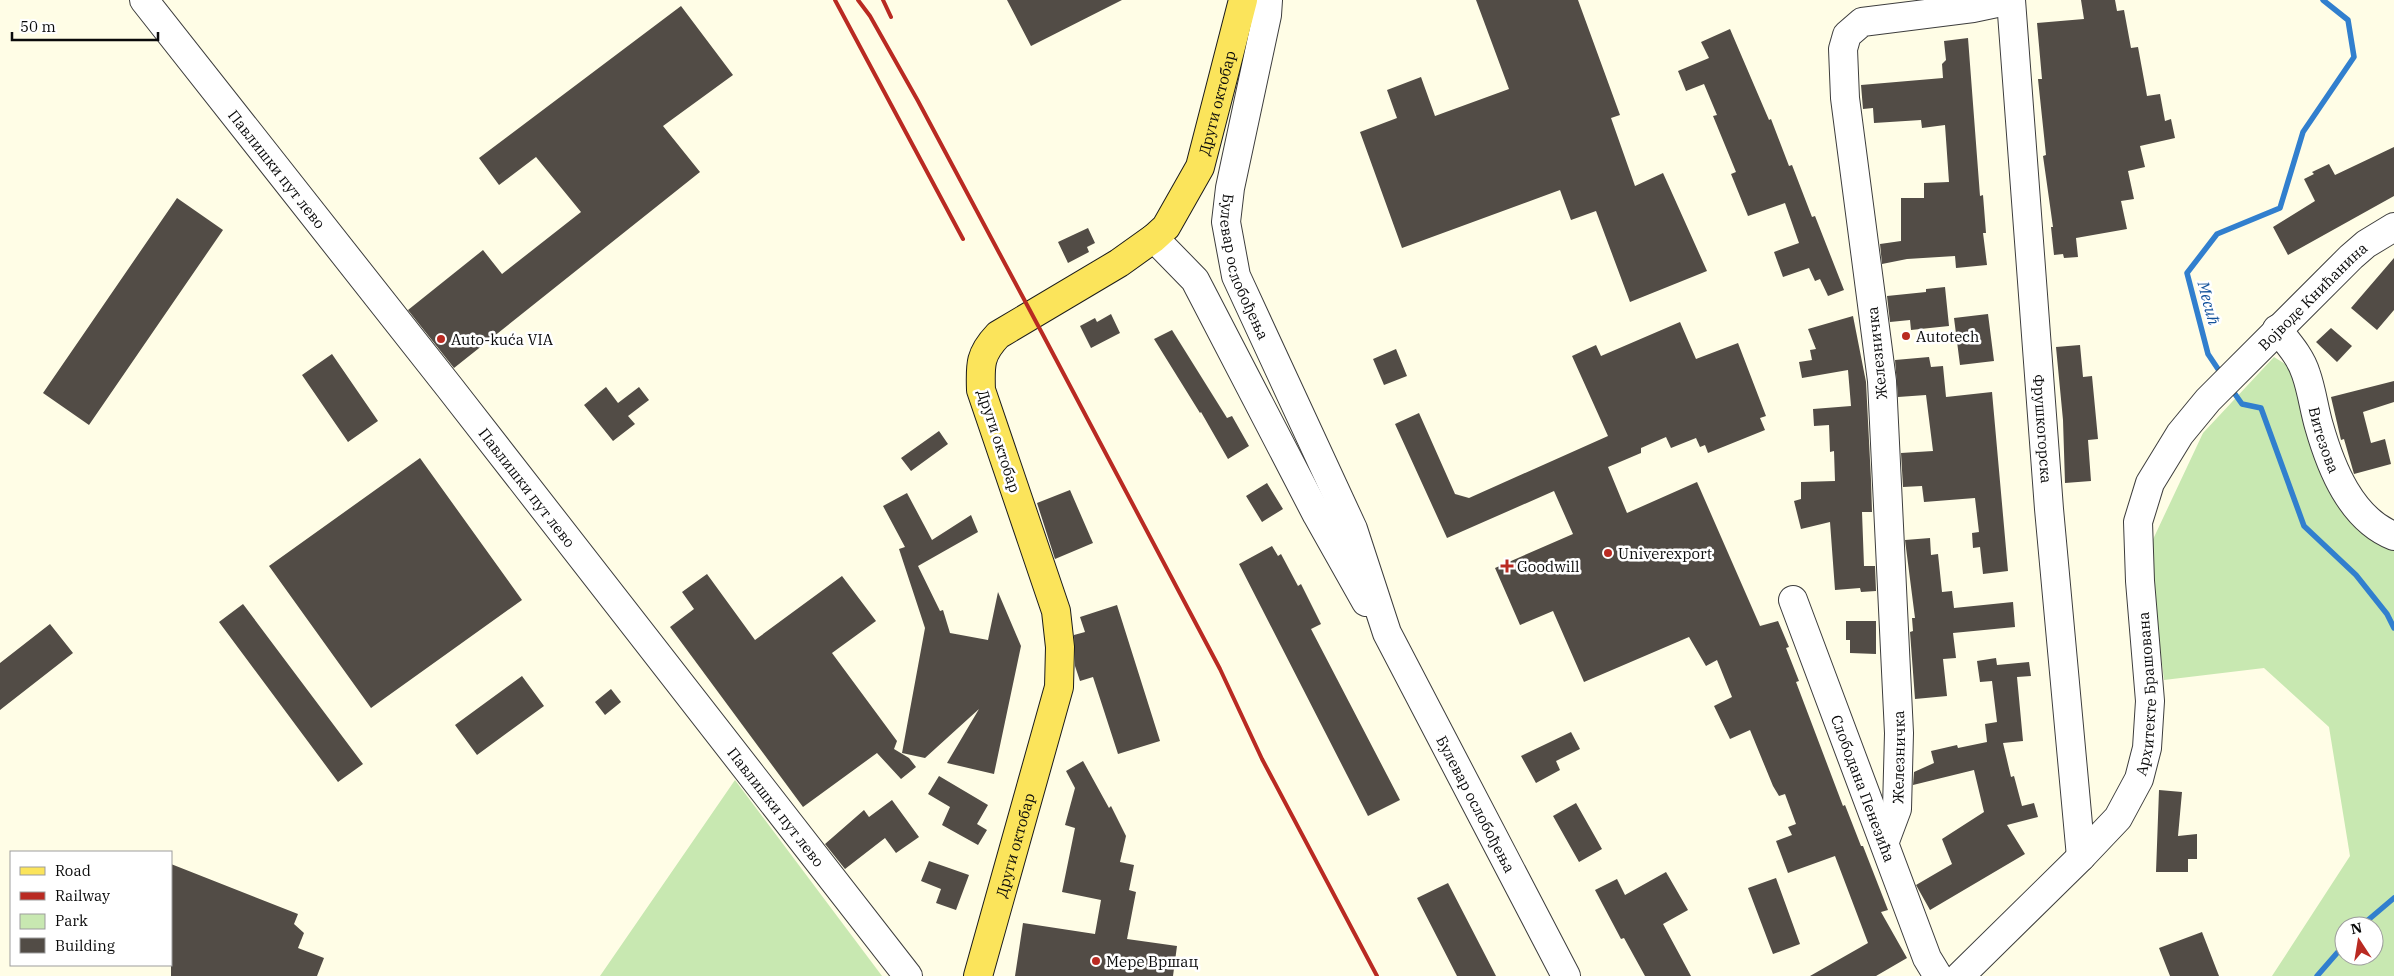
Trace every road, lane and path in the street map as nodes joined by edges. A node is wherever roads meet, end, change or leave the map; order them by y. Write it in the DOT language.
graph roads {
  1 [pos="144,0"];
  2 [pos="1243,0"];
  3 [pos="1268,0"];
  4 [pos="2011,0"];
  5 [pos="2394,227"];
  6 [pos="1154,238"];
  7 [pos="2277,329"];
  8 [pos="2237,372"];
  9 [pos="1336,491"];
  10 [pos="1320,521"];
  11 [pos="2394,536"];
  12 [pos="1365,562"];
  13 [pos="1794,600"];
  14 [pos="1388,634"];
  15 [pos="1885,841"];
  16 [pos="2081,857"];
  17 [pos="908,976"];
  18 [pos="978,976"];
  19 [pos="1566,976"];
  20 [pos="1938,976"];
  21 [pos="1960,976"];
  1 -- 17 [label="street, Павлишки пут лево"];
  2 -- 6 [label="main road, Други октобар"];
  3 -- 9 [label="street, Булевар ослобођења"];
  4 -- 15 [label="street, Железничка"];
  4 -- 16 [label="street, Фрушкогорска"];
  5 -- 7 [label="street, Војводе Книћанина"];
  6 -- 10 [label="street, Булевар ослобођења"];
  6 -- 18 [label="main road, Други октобар"];
  7 -- 8 [label="street, Војводе Книћанина"];
  7 -- 11 [label="street, Витезова"];
  8 -- 16 [label="street, Архитекте Брашована"];
  9 -- 10 [label="street"];
  9 -- 12 [label="street, Булевар ослобођења"];
  10 -- 12 [label="street, Булевар ослобођења"];
  10 -- 14 [label="street, Булевар ослобођења"];
  12 -- 14 [label="street, Булевар ослобођења"];
  13 -- 15 [label="street, Слободана Пенезића"];
  14 -- 19 [label="street, Булевар ослобођења"];
  15 -- 20 [label="street, Слободана Пенезића"];
  16 -- 21 [label="street, Архитекте Брашована"];
}
